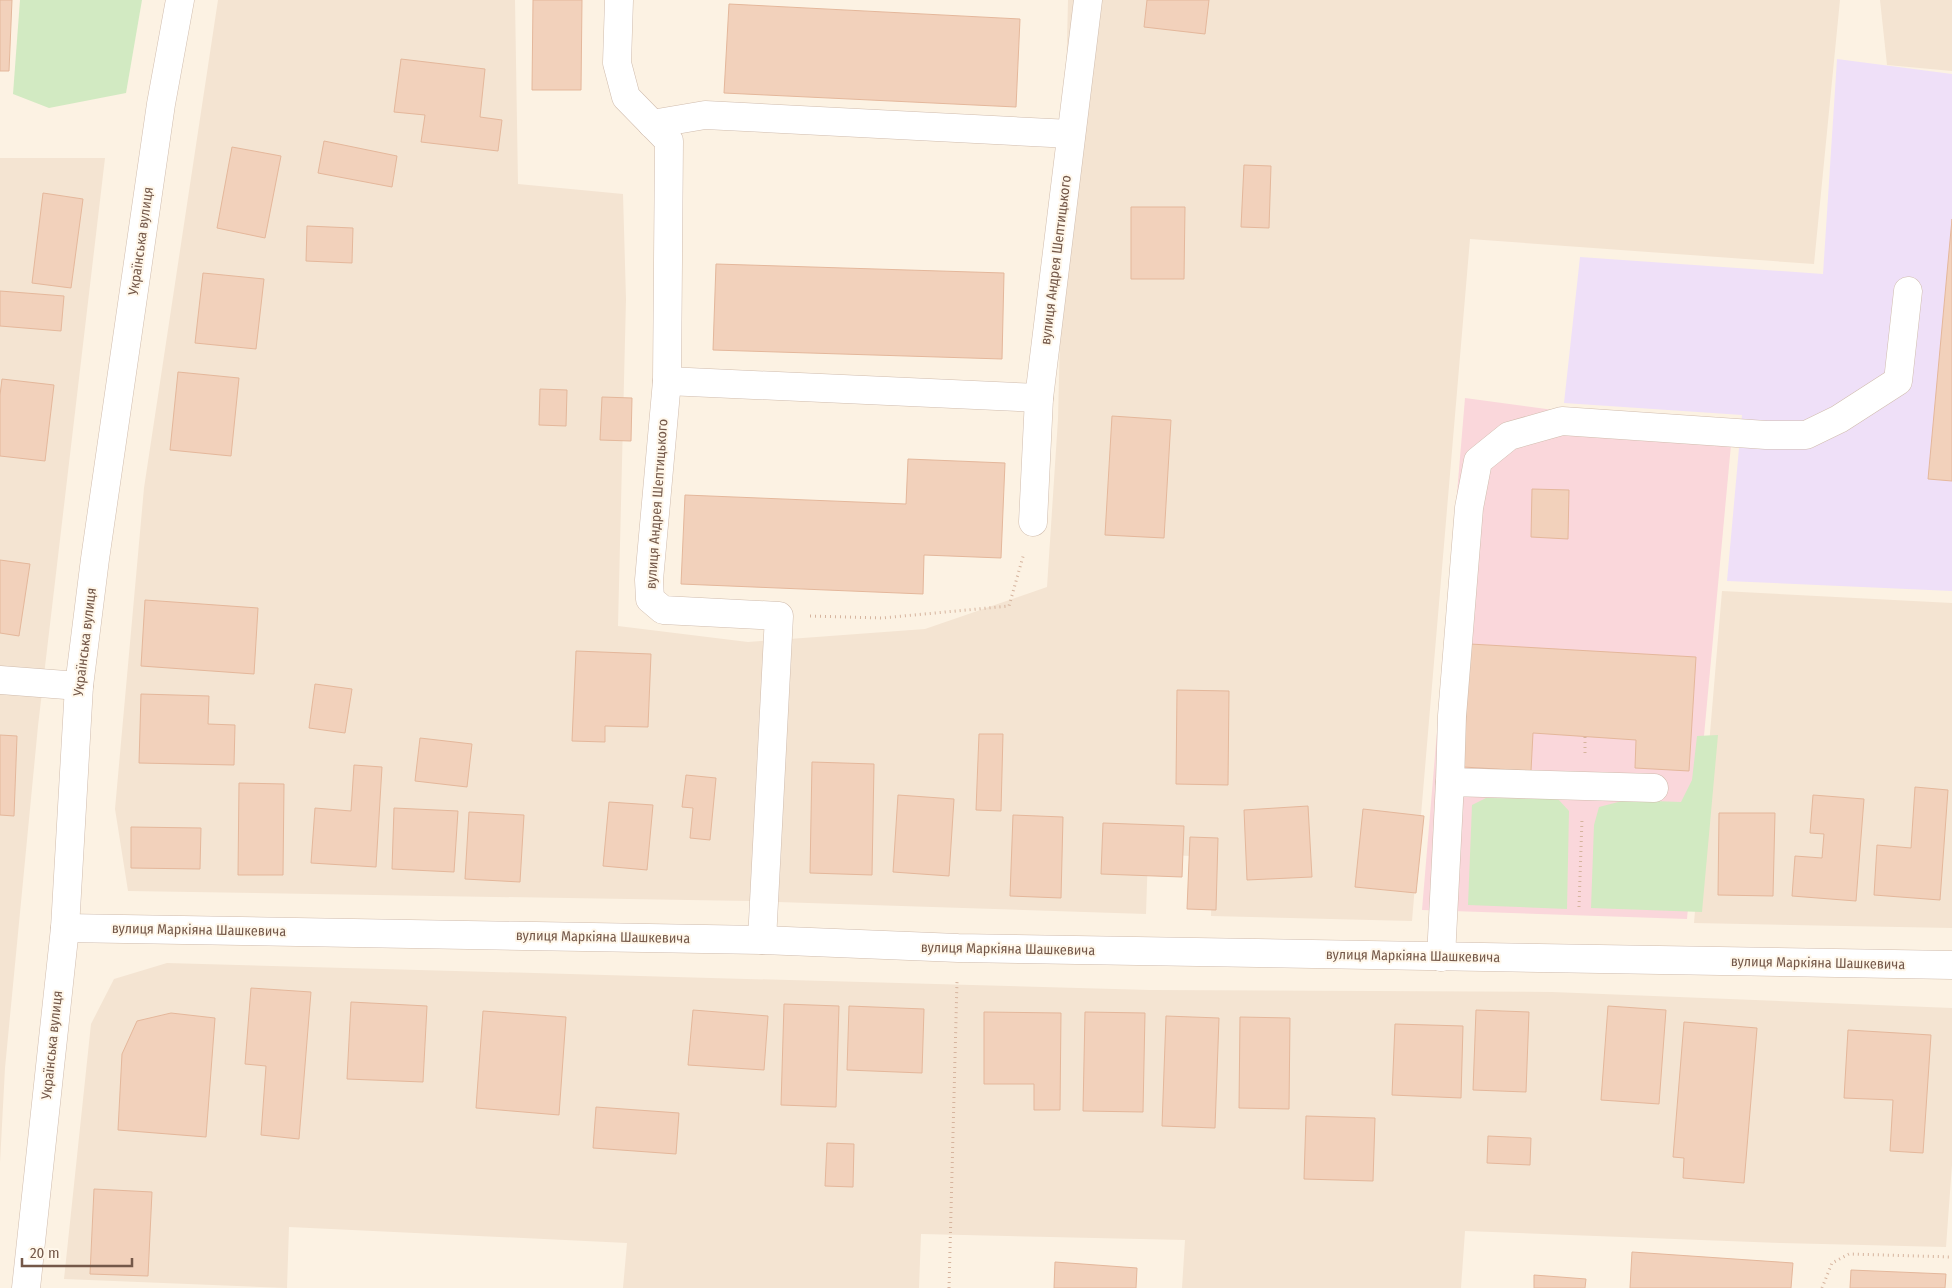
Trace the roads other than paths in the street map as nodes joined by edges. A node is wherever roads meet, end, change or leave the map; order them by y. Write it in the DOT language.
graph roads {
  1 [pos="180,0"];
  2 [pos="619,0"];
  3 [pos="1088,0"];
  4 [pos="652,124"];
  5 [pos="1071,134"];
  6 [pos="1908,291"];
  7 [pos="667,381"];
  8 [pos="1040,398"];
  9 [pos="1033,522"];
  10 [pos="0,680"];
  11 [pos="79,686"];
  12 [pos="1450,782"];
  13 [pos="1654,788"];
  14 [pos="65,928"];
  15 [pos="762,940"];
  16 [pos="1441,957"];
  17 [pos="1952,965"];
  18 [pos="26,1288"];
  1 -- 11 [label="street, Українська вулиця"];
  2 -- 4 [label="street, вулиця Андрея Шептицького"];
  3 -- 5 [label="street, вулиця Андрея Шептицького"];
  4 -- 5 [label="street"];
  4 -- 7 [label="street, вулиця Андрея Шептицького"];
  5 -- 8 [label="street, вулиця Андрея Шептицького"];
  6 -- 12 [label="street"];
  7 -- 8 [label="street"];
  7 -- 15 [label="street, вулиця Андрея Шептицького"];
  8 -- 9 [label="street, вулиця Андрея Шептицького"];
  10 -- 11 [label="street"];
  11 -- 14 [label="street, Українська вулиця"];
  12 -- 13 [label="street"];
  12 -- 16 [label="street"];
  14 -- 15 [label="street, вулиця Маркіяна Шашкевича"];
  14 -- 18 [label="street, Українська вулиця"];
  15 -- 16 [label="street, вулиця Маркіяна Шашкевича"];
  16 -- 17 [label="street, вулиця Маркіяна Шашкевича"];
}
